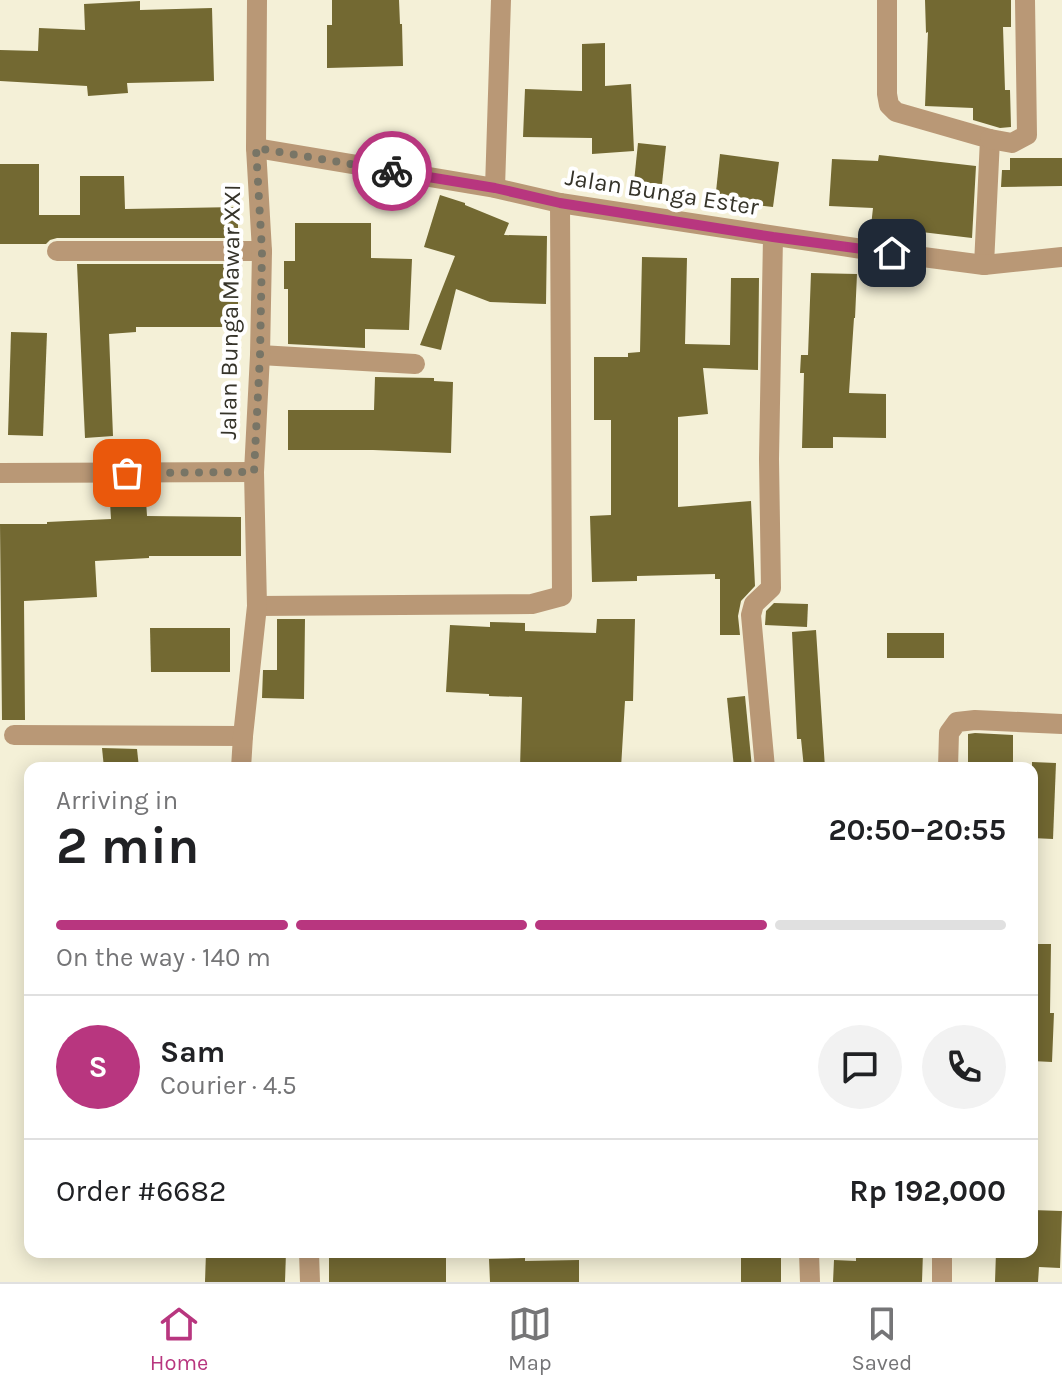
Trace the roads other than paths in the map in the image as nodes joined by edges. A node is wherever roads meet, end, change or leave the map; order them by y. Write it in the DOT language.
graph roads {
  1 [pos="257,0"];
  2 [pos="501,0"];
  3 [pos="887,0"];
  4 [pos="1025,0"];
  5 [pos="990,139"];
  6 [pos="256,148"];
  7 [pos="495,188"];
  8 [pos="560,203"];
  9 [pos="773,237"];
  10 [pos="57,251"];
  11 [pos="262,251"];
  12 [pos="1062,257"];
  13 [pos="984,265"];
  14 [pos="260,355"];
  15 [pos="415,364"];
  16 [pos="254,472"];
  17 [pos="0,473"];
  18 [pos="257,606"];
  19 [pos="1062,724"];
  20 [pos="14,735"];
  21 [pos="243,736"];
  22 [pos="241,762"];
  23 [pos="764,762"];
  24 [pos="948,762"];
  25 [pos="309,1258"];
  26 [pos="809,1258"];
  27 [pos="942,1258"];
  28 [pos="310,1282"];
  29 [pos="810,1282"];
  30 [pos="942,1282"];
  1 -- 6 [label="street, Jalan Bunga Mawar XXI"];
  2 -- 7 [label="street"];
  3 -- 5 [label="street"];
  4 -- 5 [label="street"];
  5 -- 13 [label="street"];
  6 -- 7 [label="street, Jalan Bunga Ester"];
  6 -- 11 [label="street, Jalan Bunga Mawar XXI"];
  7 -- 8 [label="street, Jalan Bunga Ester"];
  8 -- 9 [label="street, Jalan Bunga Ester"];
  8 -- 18 [label="street"];
  9 -- 13 [label="street, Jalan Bunga Ester"];
  9 -- 23 [label="street"];
  10 -- 11 [label="street"];
  11 -- 14 [label="street, Jalan Bunga Mawar XXI"];
  12 -- 13 [label="street, Jalan Bunga Ester"];
  14 -- 15 [label="street"];
  14 -- 16 [label="street, Jalan Bunga Mawar XXI"];
  16 -- 17 [label="street"];
  16 -- 18 [label="street, Jalan Bunga Mawar XXI"];
  18 -- 21 [label="street, Jalan Bunga Mawar XXI"];
  19 -- 24 [label="street"];
  20 -- 21 [label="street"];
  21 -- 22 [label="street, Jalan Bunga Mawar XXI"];
  25 -- 28 [label="street"];
  26 -- 29 [label="street"];
  27 -- 30 [label="street"];
}
